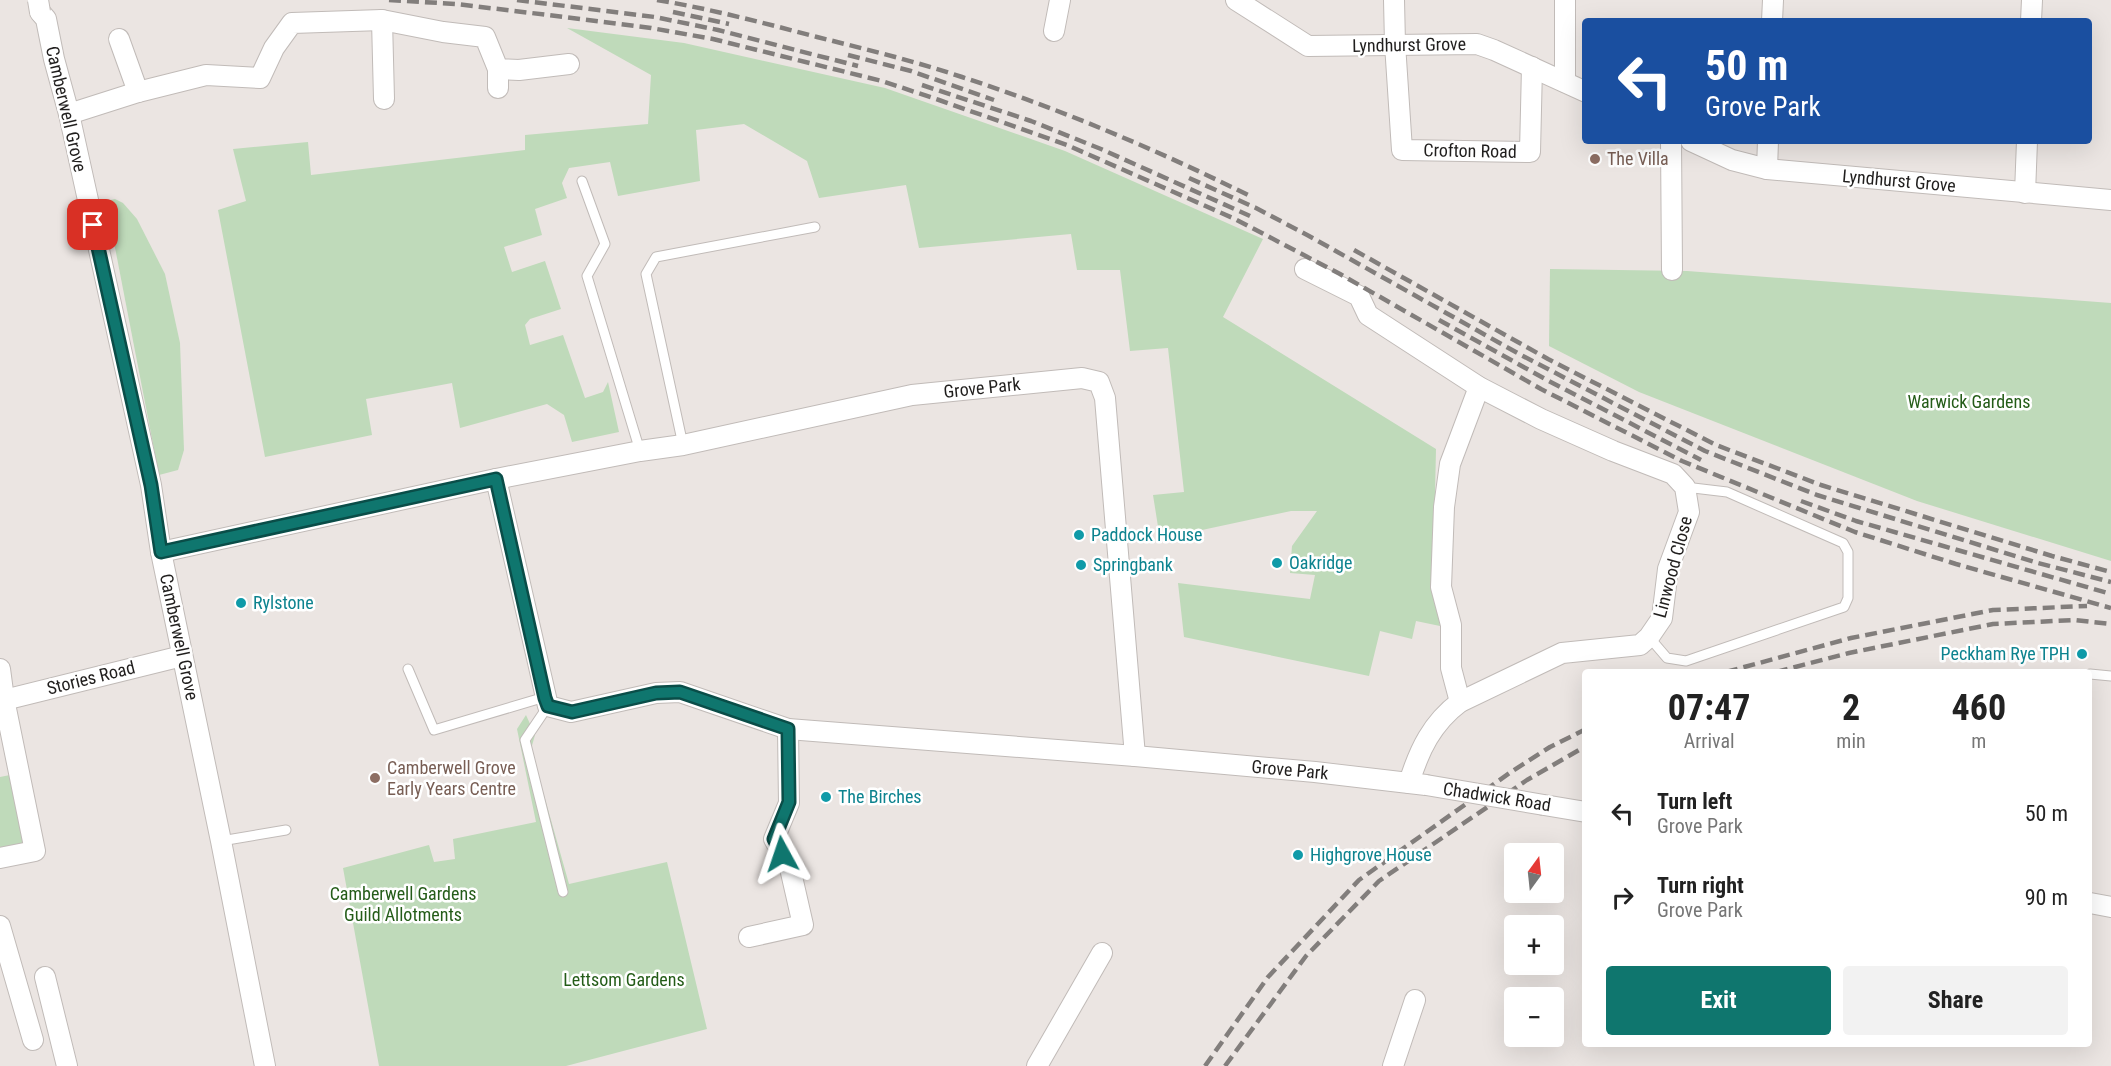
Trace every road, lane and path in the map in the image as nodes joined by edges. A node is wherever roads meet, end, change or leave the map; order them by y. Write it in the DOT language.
graph roads {
  1 [pos="1060,0"];
  2 [pos="1236,0"];
  3 [pos="1394,0"];
  4 [pos="1565,0"];
  5 [pos="1773,0"];
  6 [pos="2032,0"];
  7 [pos="39,6"];
  8 [pos="1772,18"];
  9 [pos="2031,18"];
  10 [pos="381,20"];
  11 [pos="1054,31"];
  12 [pos="119,39"];
  13 [pos="1395,44"];
  14 [pos="569,64"];
  15 [pos="1532,68"];
  16 [pos="1565,82"];
  17 [pos="1582,90"];
  18 [pos="138,92"];
  19 [pos="384,99"];
  20 [pos="69,114"];
  21 [pos="1671,144"];
  22 [pos="1697,144"];
  23 [pos="1768,144"];
  24 [pos="2027,144"];
  25 [pos="1767,169"];
  26 [pos="582,181"];
  27 [pos="2025,193"];
  28 [pos="2111,200"];
  29 [pos="815,227"];
  30 [pos="1305,269"];
  31 [pos="1672,270"];
  32 [pos="1479,387"];
  33 [pos="683,445"];
  34 [pos="640,451"];
  35 [pos="496,479"];
  36 [pos="1685,487"];
  37 [pos="161,552"];
  38 [pos="1649,637"];
  39 [pos="182,656"];
  40 [pos="0,669"];
  41 [pos="408,669"];
  42 [pos="2092,674"];
  43 [pos="2111,676"];
  44 [pos="2,700"];
  45 [pos="546,702"];
  46 [pos="1460,702"];
  47 [pos="788,729"];
  48 [pos="1135,756"];
  49 [pos="1418,784"];
  50 [pos="1582,811"];
  51 [pos="286,830"];
  52 [pos="221,841"];
  53 [pos="0,858"];
  54 [pos="562,891"];
  55 [pos="2092,903"];
  56 [pos="2111,908"];
  57 [pos="0,926"];
  58 [pos="748,937"];
  59 [pos="1102,953"];
  60 [pos="45,977"];
  61 [pos="1415,1000"];
  62 [pos="33,1040"];
  63 [pos="67,1066"];
  64 [pos="265,1066"];
  65 [pos="1037,1066"];
  66 [pos="1393,1066"];
  1 -- 11 [label="street"];
  2 -- 13 [label="street, Lyndhurst Grove"];
  3 -- 13 [label="street, Crofton Road"];
  4 -- 16 [label="street"];
  5 -- 8 [label="street"];
  6 -- 9 [label="street"];
  7 -- 20 [label="street, Camberwell Grove"];
  10 -- 14 [label="street"];
  10 -- 18 [label="street"];
  10 -- 19 [label="street"];
  12 -- 18 [label="street"];
  13 -- 15 [label="street, Lyndhurst Grove"];
  13 -- 15 [label="street, Crofton Road"];
  15 -- 16 [label="street, Lyndhurst Grove"];
  16 -- 17 [label="street, Lyndhurst Grove"];
  18 -- 20 [label="street"];
  20 -- 37 [label="street, Camberwell Grove"];
  21 -- 31 [label="street"];
  22 -- 25 [label="street, Lyndhurst Grove"];
  23 -- 25 [label="street"];
  24 -- 27 [label="street"];
  25 -- 27 [label="street, Lyndhurst Grove"];
  26 -- 34 [label="lane"];
  27 -- 28 [label="street, Lyndhurst Grove"];
  29 -- 33 [label="lane"];
  30 -- 32 [label="street"];
  32 -- 36 [label="street"];
  32 -- 46 [label="street"];
  33 -- 34 [label="street, Grove Park"];
  33 -- 48 [label="street, Grove Park"];
  34 -- 35 [label="street, Grove Park"];
  35 -- 37 [label="street, Grove Park"];
  35 -- 45 [label="street"];
  36 -- 38 [label="street, Linwood Close"];
  36 -- 38 [label="lane"];
  37 -- 39 [label="street, Camberwell Grove"];
  38 -- 46 [label="street, Linwood Close"];
  39 -- 44 [label="street, Stories Road"];
  39 -- 52 [label="street, Camberwell Grove"];
  40 -- 44 [label="street"];
  41 -- 45 [label="lane"];
  42 -- 43 [label="lane"];
  44 -- 53 [label="street"];
  45 -- 47 [label="street, Grove Park"];
  45 -- 54 [label="lane"];
  46 -- 49 [label="street, Linwood Close"];
  47 -- 48 [label="street, Grove Park"];
  47 -- 58 [label="street"];
  48 -- 49 [label="street, Grove Park"];
  49 -- 50 [label="street, Chadwick Road, bridge"];
  51 -- 52 [label="lane"];
  52 -- 64 [label="street, Camberwell Grove"];
  55 -- 56 [label="street"];
  57 -- 62 [label="street"];
  59 -- 65 [label="street"];
  60 -- 63 [label="street"];
  61 -- 66 [label="street"];
}
